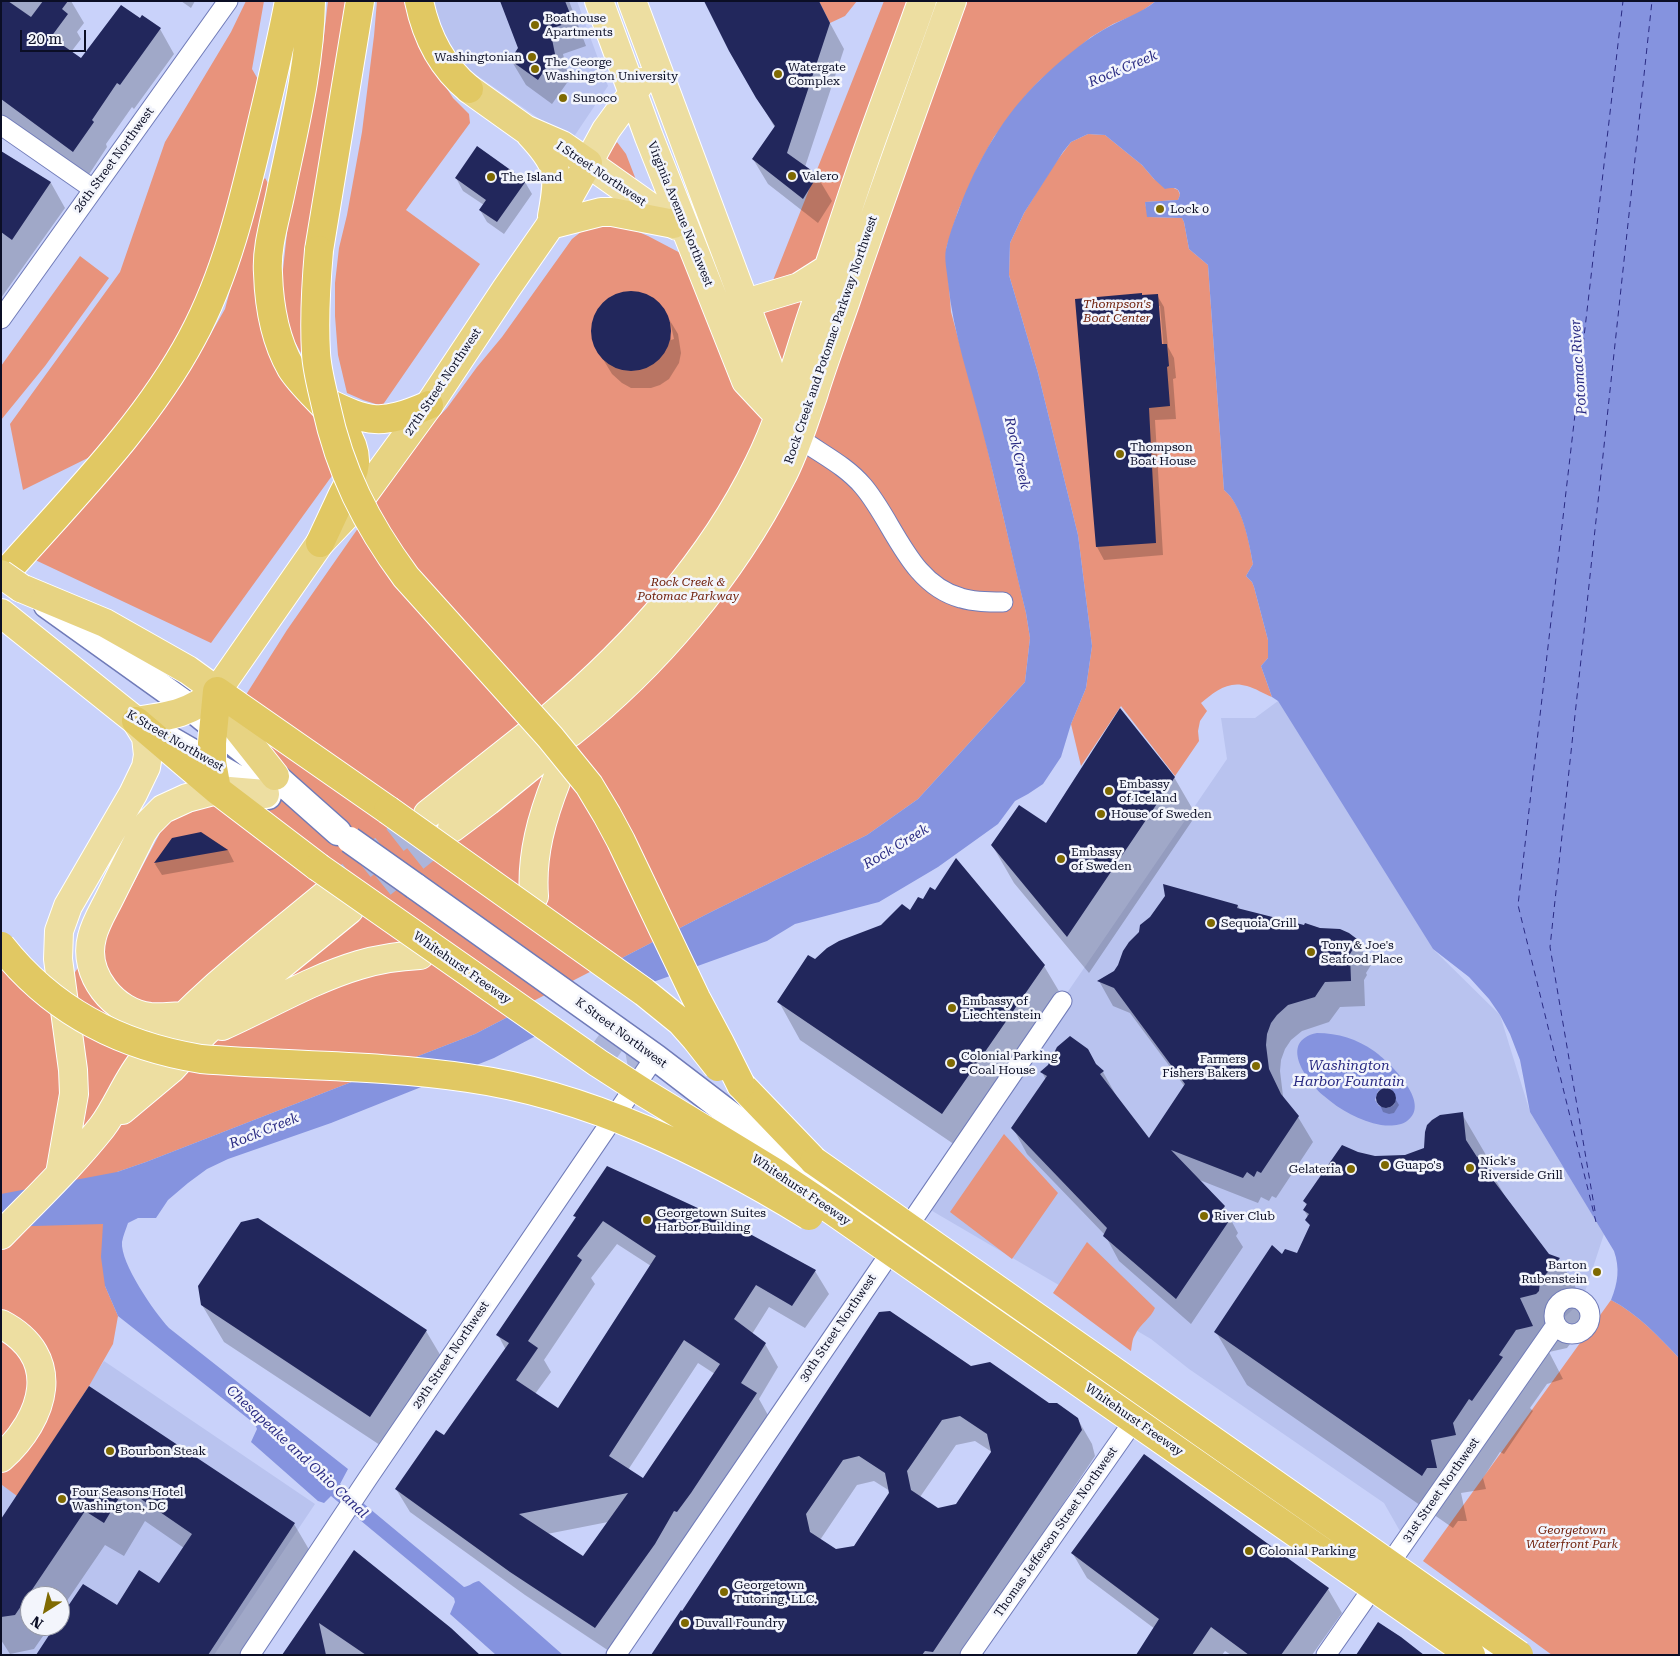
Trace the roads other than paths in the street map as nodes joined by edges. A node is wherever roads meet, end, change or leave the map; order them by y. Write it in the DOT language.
graph roads {
  1 [pos="228,1"];
  2 [pos="289,1"];
  3 [pos="311,1"];
  4 [pos="360,1"];
  5 [pos="419,1"];
  6 [pos="599,1"];
  7 [pos="632,1"];
  8 [pos="922,1"];
  9 [pos="952,1"];
  10 [pos="655,62"];
  11 [pos="633,93"];
  12 [pos="1,125"];
  13 [pos="525,129"];
  14 [pos="588,163"];
  15 [pos="93,189"];
  16 [pos="550,225"];
  17 [pos="680,228"];
  18 [pos="730,262"];
  19 [pos="829,268"];
  20 [pos="746,303"];
  21 [pos="1,319"];
  22 [pos="313,396"];
  23 [pos="429,405"];
  24 [pos="779,416"];
  25 [pos="799,438"];
  26 [pos="320,543"];
  27 [pos="8,580"];
  28 [pos="1002,602"];
  29 [pos="1,613"];
  30 [pos="99,631"];
  31 [pos="217,691"];
  32 [pos="191,708"];
  33 [pos="136,720"];
  34 [pos="213,726"];
  35 [pos="212,762"];
  36 [pos="557,779"];
  37 [pos="270,785"];
  38 [pos="217,790"];
  39 [pos="428,814"];
  40 [pos="452,828"];
  41 [pos="534,896"];
  42 [pos="339,901"];
  43 [pos="1,946"];
  44 [pos="420,955"];
  45 [pos="1062,1001"];
  46 [pos="195,1024"];
  47 [pos="655,1057"];
  48 [pos="740,1085"];
  49 [pos="60,1174"];
  50 [pos="1,1235"];
  51 [pos="898,1240"];
  52 [pos="947,1290"];
  53 [pos="1,1324"];
  54 [pos="1556,1325"];
  55 [pos="1141,1409"];
  56 [pos="1,1458"];
  57 [pos="1380,1577"];
  58 [pos="250,1655"];
  59 [pos="616,1655"];
  60 [pos="970,1655"];
  61 [pos="1326,1655"];
  62 [pos="1471,1655"];
  63 [pos="1493,1655"];
  64 [pos="1519,1655"];
  1 -- 15 [label="street, 26th Street Northwest"];
  2 -- 27 [label="highway"];
  3 -- 22 [label="highway"];
  4 -- 48 [label="highway, bridge"];
  5 -- 13 [label="highway, I Street Northwest"];
  6 -- 11 [label="main road, Virginia Avenue Northwest"];
  7 -- 10 [label="main road"];
  8 -- 19 [label="main road, Rock Creek and Potomac Parkway Northwest"];
  9 -- 25 [label="main road, Rock Creek and Potomac Parkway Northwest"];
  10 -- 11 [label="main road, 27th Street Northwest"];
  10 -- 18 [label="main road"];
  11 -- 14 [label="main road, 27th Street Northwest"];
  11 -- 17 [label="main road, Virginia Avenue Northwest"];
  12 -- 15 [label="street"];
  13 -- 14 [label="highway, I Street Northwest"];
  13 -- 16 [label="highway"];
  14 -- 16 [label="highway, 27th Street Northwest"];
  14 -- 17 [label="main road, I Street Northwest"];
  15 -- 21 [label="street, 26th Street Northwest"];
  16 -- 17 [label="highway"];
  16 -- 23 [label="highway, 27th Street Northwest"];
  17 -- 18 [label="main road, I Street Northwest"];
  17 -- 24 [label="main road, Virginia Avenue Northwest"];
  18 -- 20 [label="main road"];
  19 -- 20 [label="main road"];
  19 -- 24 [label="main road, Rock Creek and Potomac Parkway Northwest"];
  20 -- 24 [label="main road"];
  22 -- 23 [label="highway"];
  22 -- 26 [label="highway"];
  23 -- 26 [label="highway, 27th Street Northwest"];
  24 -- 25 [label="main road, Virginia Avenue Northwest"];
  24 -- 25 [label="main road, Rock Creek and Potomac Parkway Northwest"];
  25 -- 28 [label="street, Virginia Avenue Northwest"];
  26 -- 31 [label="highway, 27th Street Northwest"];
  27 -- 30 [label="highway, K Street Northwest"];
  29 -- 33 [label="highway, K Street Northwest"];
  30 -- 31 [label="highway, K Street Northwest"];
  30 -- 32 [label="main road, K Street Northwest"];
  31 -- 32 [label="highway"];
  31 -- 34 [label="highway"];
  31 -- 37 [label="highway"];
  31 -- 48 [label="highway, bridge"];
  32 -- 33 [label="highway"];
  32 -- 34 [label="main road, K Street Northwest"];
  33 -- 35 [label="main road, K Street Northwest"];
  33 -- 38 [label="highway, Whitehurst Freeway"];
  33 -- 49 [label="main road"];
  34 -- 35 [label="highway"];
  34 -- 37 [label="main road, K Street Northwest"];
  35 -- 37 [label="main road, K Street Northwest"];
  35 -- 38 [label="highway"];
  36 -- 41 [label="main road"];
  37 -- 38 [label="main road"];
  37 -- 47 [label="main road, K Street Northwest, bridge"];
  38 -- 46 [label="main road"];
  38 -- 52 [label="highway, Whitehurst Freeway, bridge"];
  39 -- 40 [label="main road"];
  42 -- 46 [label="main road"];
  43 -- 52 [label="highway, bridge"];
  44 -- 46 [label="main road"];
  45 -- 51 [label="street, 30th Street Northwest"];
  46 -- 49 [label="main road"];
  47 -- 51 [label="main road, K Street Northwest"];
  47 -- 58 [label="street, 29th Street Northwest"];
  48 -- 64 [label="highway, bridge"];
  49 -- 50 [label="main road"];
  51 -- 55 [label="main road, K Street Northwest"];
  51 -- 59 [label="street, 30th Street Northwest"];
  52 -- 62 [label="highway, Whitehurst Freeway, bridge"];
  53 -- 56 [label="main road"];
  54 -- 57 [label="street, 31st Street Northwest"];
  55 -- 57 [label="main road, K Street Northwest"];
  55 -- 60 [label="street, Thomas Jefferson Street Northwest"];
  57 -- 61 [label="street, 31st Street Northwest"];
  57 -- 63 [label="main road, K Street Northwest"];
}
